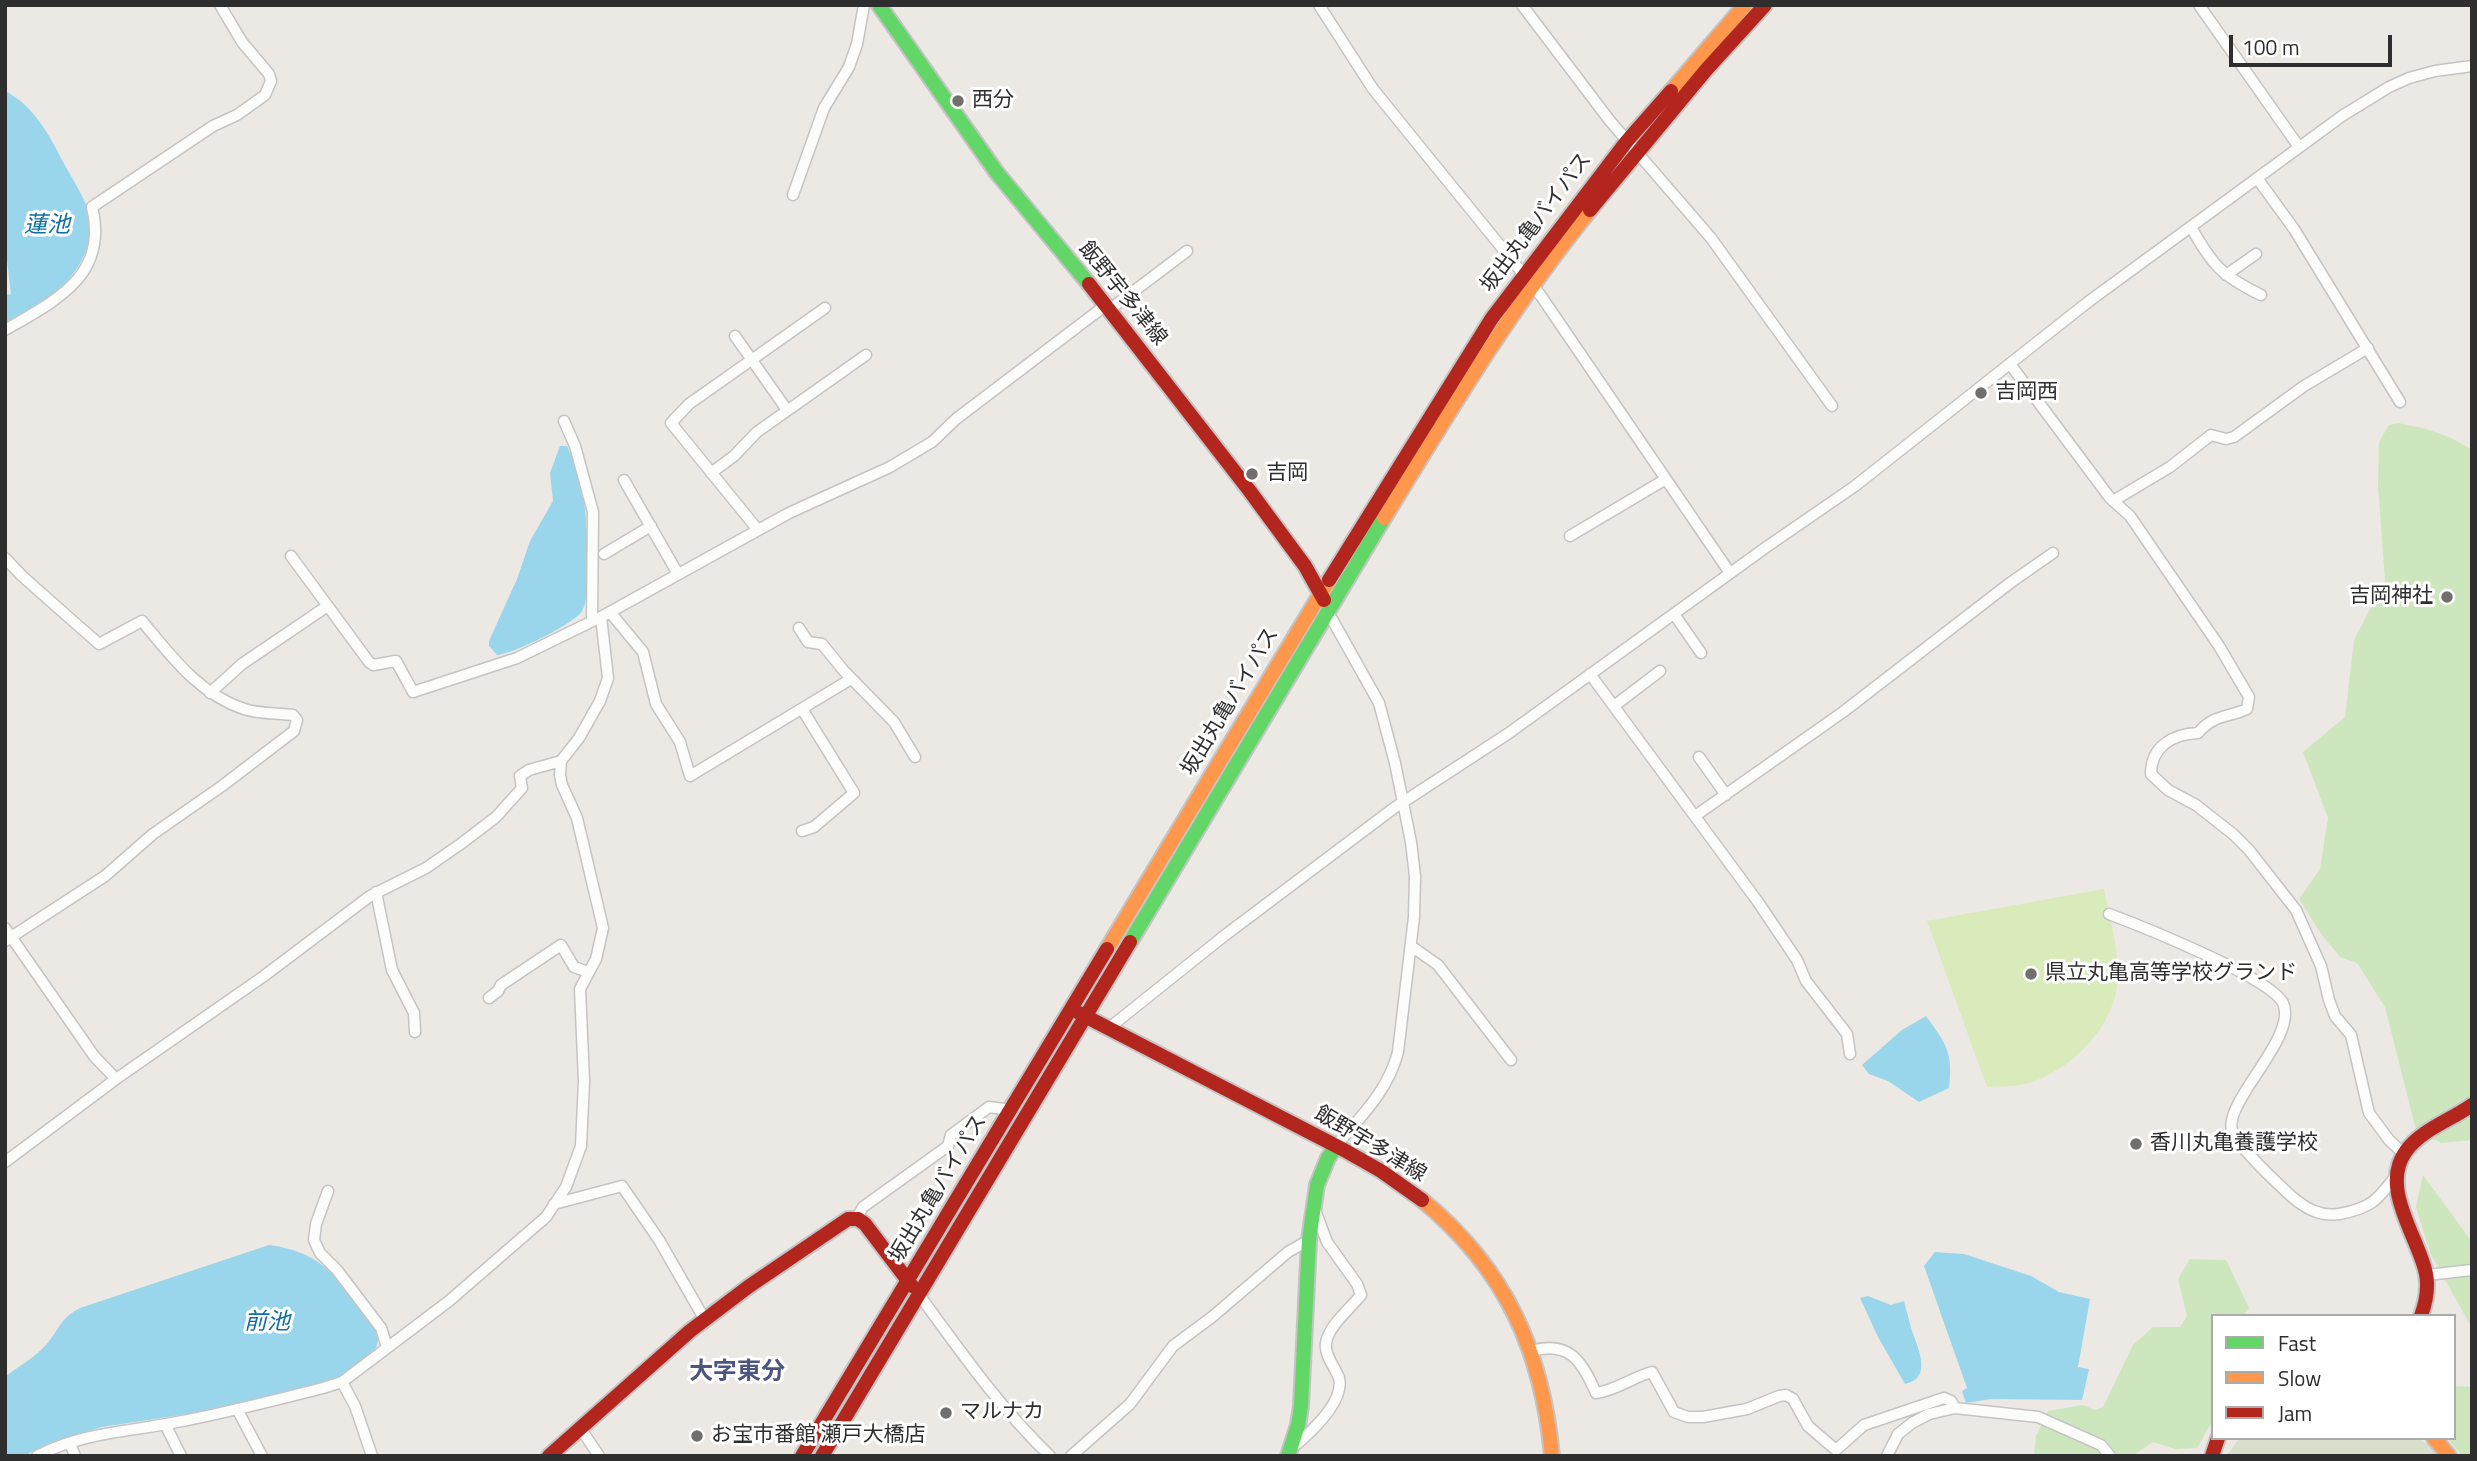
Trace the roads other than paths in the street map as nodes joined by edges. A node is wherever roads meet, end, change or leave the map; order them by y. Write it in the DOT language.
graph roads {
  1 [pos="220,5"];
  2 [pos="864,5"];
  3 [pos="879,5"];
  4 [pos="1319,5"];
  5 [pos="1522,5"];
  6 [pos="1745,5"];
  7 [pos="1765,5"];
  8 [pos="2199,5"];
  9 [pos="2472,66"];
  10 [pos="1632,146"];
  11 [pos="2299,147"];
  12 [pos="2257,178"];
  13 [pos="793,195"];
  14 [pos="2191,227"];
  15 [pos="1187,251"];
  16 [pos="2256,254"];
  17 [pos="1524,274"];
  18 [pos="2226,275"];
  19 [pos="1534,286"];
  20 [pos="2261,295"];
  21 [pos="1108,307"];
  22 [pos="825,308"];
  23 [pos="5,330"];
  24 [pos="734,336"];
  25 [pos="2368,348"];
  26 [pos="866,355"];
  27 [pos="752,360"];
  28 [pos="2010,364"];
  29 [pos="2400,402"];
  30 [pos="1832,406"];
  31 [pos="787,410"];
  32 [pos="564,421"];
  33 [pos="711,473"];
  34 [pos="624,480"];
  35 [pos="1666,480"];
  36 [pos="2113,501"];
  37 [pos="651,526"];
  38 [pos="758,530"];
  39 [pos="1570,536"];
  40 [pos="2053,552"];
  41 [pos="604,554"];
  42 [pos="291,556"];
  43 [pos="5,558"];
  44 [pos="1730,573"];
  45 [pos="678,574"];
  46 [pos="1321,593"];
  47 [pos="326,607"];
  48 [pos="1328,612"];
  49 [pos="1674,614"];
  50 [pos="601,617"];
  51 [pos="799,628"];
  52 [pos="1701,653"];
  53 [pos="1660,671"];
  54 [pos="1590,674"];
  55 [pos="851,678"];
  56 [pos="210,693"];
  57 [pos="1614,706"];
  58 [pos="802,709"];
  59 [pos="1224,747"];
  60 [pos="915,757"];
  61 [pos="1699,757"];
  62 [pos="1241,758"];
  63 [pos="561,761"];
  64 [pos="1726,795"];
  65 [pos="1402,803"];
  66 [pos="1695,816"];
  67 [pos="802,831"];
  68 [pos="376,892"];
  69 [pos="2109,914"];
  70 [pos="8,935"];
  71 [pos="1411,946"];
  72 [pos="588,972"];
  73 [pos="489,999"];
  74 [pos="1072,1009"];
  75 [pos="1086,1017"];
  76 [pos="1109,1028"];
  77 [pos="415,1032"];
  78 [pos="1850,1054"];
  79 [pos="1511,1060"];
  80 [pos="116,1079"];
  81 [pos="2472,1105"];
  82 [pos="1011,1110"];
  83 [pos="1336,1146"];
  84 [pos="2404,1154"];
  85 [pos="5,1162"];
  86 [pos="2399,1173"];
  87 [pos="328,1191"];
  88 [pos="554,1205"];
  89 [pos="1314,1206"];
  90 [pos="856,1219"];
  91 [pos="1309,1240"];
  92 [pos="2472,1269"];
  93 [pos="2427,1276"];
  94 [pos="908,1282"];
  95 [pos="920,1296"];
  96 [pos="2422,1314"];
  97 [pos="705,1321"];
  98 [pos="387,1347"];
  99 [pos="1531,1351"];
  100 [pos="342,1381"];
  101 [pos="1955,1408"];
  102 [pos="237,1409"];
  103 [pos="165,1424"];
  104 [pos="581,1429"];
  105 [pos="2436,1440"];
  106 [pos="70,1443"];
  107 [pos="1290,1450"];
  108 [pos="37,1456"];
  109 [pos="75,1456"];
  110 [pos="181,1456"];
  111 [pos="262,1456"];
  112 [pos="372,1456"];
  113 [pos="549,1456"];
  114 [pos="599,1456"];
  115 [pos="802,1456"];
  116 [pos="822,1456"];
  117 [pos="1050,1456"];
  118 [pos="1071,1456"];
  119 [pos="1552,1456"];
  120 [pos="1887,1456"];
  121 [pos="2110,1456"];
  122 [pos="2449,1456"];
  1 -- 23 [label="street"];
  2 -- 13 [label="street"];
  3 -- 21 [label="main road, 飯野宇多津線"];
  4 -- 17 [label="street"];
  5 -- 10 [label="street"];
  6 -- 10 [label="main road, 坂出丸亀バイパス"];
  7 -- 10 [label="main road, 坂出丸亀バイパス"];
  8 -- 11 [label="street"];
  9 -- 11 [label="street"];
  10 -- 17 [label="main road, 坂出丸亀バイパス"];
  10 -- 19 [label="main road, 坂出丸亀バイパス"];
  10 -- 30 [label="street"];
  11 -- 12 [label="street"];
  12 -- 14 [label="street"];
  12 -- 25 [label="street"];
  14 -- 18 [label="street"];
  14 -- 28 [label="street"];
  15 -- 21 [label="street"];
  16 -- 18 [label="street"];
  17 -- 19 [label="street"];
  17 -- 46 [label="main road, 坂出丸亀バイパス"];
  18 -- 20 [label="street"];
  19 -- 35 [label="street"];
  19 -- 48 [label="main road, 坂出丸亀バイパス"];
  21 -- 38 [label="street"];
  21 -- 46 [label="main road, 飯野宇多津線"];
  22 -- 27 [label="street"];
  24 -- 27 [label="street"];
  25 -- 29 [label="street"];
  25 -- 36 [label="street"];
  26 -- 31 [label="street"];
  27 -- 31 [label="street"];
  27 -- 33 [label="street"];
  28 -- 36 [label="street"];
  28 -- 44 [label="street"];
  31 -- 33 [label="street"];
  32 -- 50 [label="street"];
  33 -- 38 [label="street"];
  34 -- 37 [label="street"];
  35 -- 39 [label="street"];
  35 -- 44 [label="street"];
  36 -- 84 [label="street"];
  37 -- 41 [label="street"];
  37 -- 45 [label="street"];
  38 -- 45 [label="street"];
  40 -- 64 [label="street"];
  42 -- 47 [label="street"];
  43 -- 56 [label="street"];
  44 -- 49 [label="street"];
  45 -- 50 [label="street"];
  46 -- 48 [label="main road, 飯野宇多津線"];
  46 -- 59 [label="main road, 坂出丸亀バイパス"];
  47 -- 50 [label="street"];
  47 -- 56 [label="street"];
  48 -- 62 [label="main road, 坂出丸亀バイパス"];
  48 -- 65 [label="street"];
  49 -- 52 [label="street"];
  49 -- 54 [label="street"];
  50 -- 58 [label="street"];
  50 -- 63 [label="street"];
  51 -- 55 [label="street"];
  53 -- 57 [label="street"];
  54 -- 57 [label="street"];
  54 -- 65 [label="street"];
  55 -- 58 [label="street"];
  55 -- 60 [label="street"];
  56 -- 70 [label="street"];
  57 -- 66 [label="street"];
  58 -- 67 [label="street"];
  59 -- 62 [label="street"];
  59 -- 74 [label="main road, 坂出丸亀バイパス"];
  61 -- 64 [label="street"];
  62 -- 75 [label="main road, 坂出丸亀バイパス"];
  63 -- 68 [label="street"];
  63 -- 72 [label="street"];
  64 -- 66 [label="street"];
  65 -- 71 [label="street"];
  65 -- 76 [label="street"];
  66 -- 78 [label="street"];
  68 -- 77 [label="street"];
  68 -- 80 [label="street"];
  69 -- 86 [label="street"];
  70 -- 80 [label="street"];
  71 -- 79 [label="street"];
  71 -- 83 [label="street"];
  72 -- 73 [label="street"];
  72 -- 88 [label="street"];
  74 -- 75 [label="main road, 飯野宇多津線"];
  74 -- 82 [label="main road, 坂出丸亀バイパス"];
  75 -- 76 [label="main road, 飯野宇多津線"];
  75 -- 95 [label="main road, 坂出丸亀バイパス"];
  76 -- 83 [label="main road, 飯野宇多津線"];
  80 -- 85 [label="street"];
  81 -- 84 [label="main road"];
  82 -- 90 [label="street"];
  82 -- 94 [label="main road, 坂出丸亀バイパス"];
  83 -- 89 [label="main road"];
  83 -- 99 [label="main road, 飯野宇多津線"];
  84 -- 86 [label="main road"];
  86 -- 93 [label="main road"];
  87 -- 98 [label="street"];
  88 -- 97 [label="street"];
  88 -- 98 [label="street"];
  89 -- 91 [label="main road"];
  89 -- 107 [label="street"];
  90 -- 94 [label="main road"];
  90 -- 97 [label="main road"];
  91 -- 107 [label="main road"];
  91 -- 118 [label="street"];
  92 -- 93 [label="street"];
  93 -- 96 [label="main road"];
  94 -- 95 [label="main road"];
  94 -- 115 [label="main road, 坂出丸亀バイパス"];
  95 -- 116 [label="main road, 坂出丸亀バイパス"];
  95 -- 117 [label="street"];
  97 -- 104 [label="main road"];
  98 -- 100 [label="street"];
  99 -- 101 [label="street"];
  99 -- 119 [label="main road, 飯野宇多津線"];
  100 -- 102 [label="street"];
  100 -- 112 [label="street"];
  101 -- 120 [label="street"];
  101 -- 121 [label="street"];
  102 -- 103 [label="street"];
  102 -- 111 [label="street"];
  103 -- 106 [label="street"];
  103 -- 110 [label="street"];
  104 -- 113 [label="main road"];
  104 -- 114 [label="street"];
  105 -- 122 [label="main road"];
  106 -- 108 [label="street"];
  106 -- 109 [label="street"];
}
